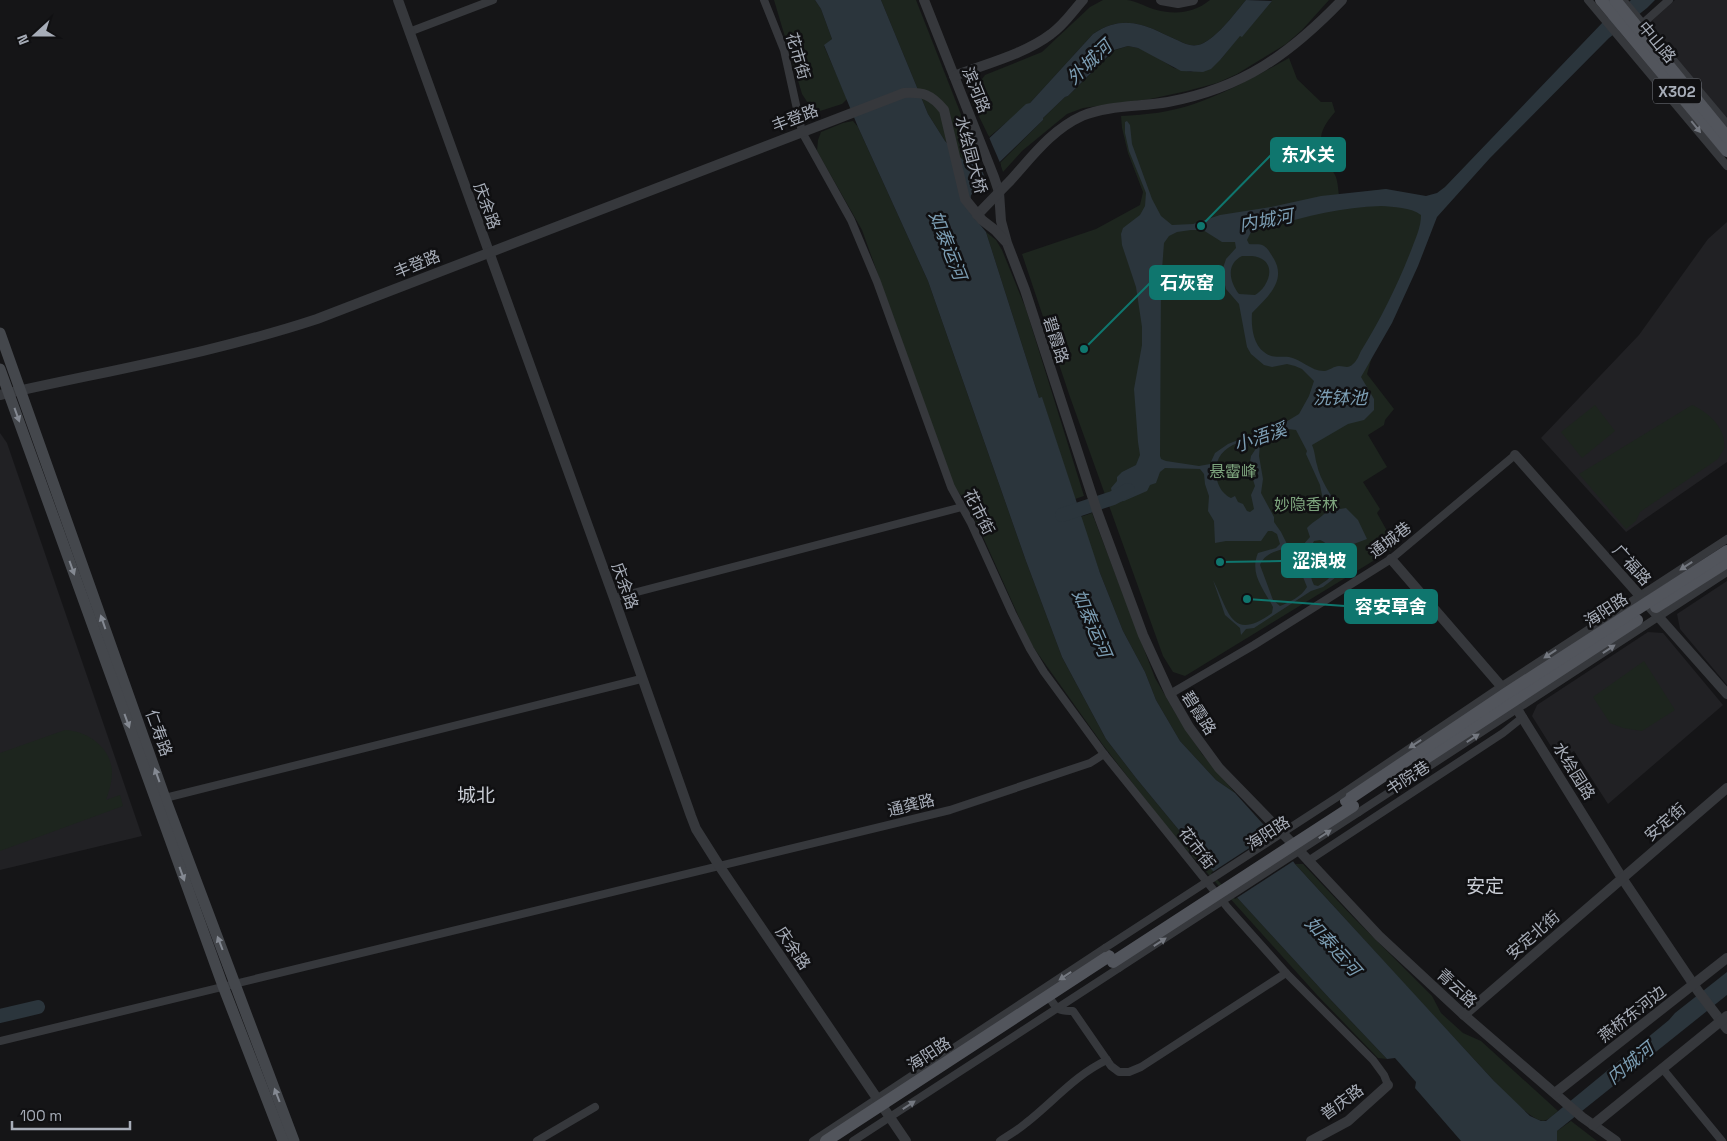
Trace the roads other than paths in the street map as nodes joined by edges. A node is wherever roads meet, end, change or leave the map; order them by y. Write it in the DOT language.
graph roads {
  1 [pos="398,0"];
  2 [pos="493,0"];
  3 [pos="764,0"];
  4 [pos="924,0"];
  5 [pos="1083,0"];
  6 [pos="1161,0"];
  7 [pos="1193,0"];
  8 [pos="1342,0"];
  9 [pos="1588,0"];
  10 [pos="1669,0"];
  11 [pos="1611,6"];
  12 [pos="1632,30"];
  13 [pos="409,32"];
  14 [pos="954,76"];
  15 [pos="833,120"];
  16 [pos="1727,124"];
  17 [pos="802,132"];
  18 [pos="1727,138"];
  19 [pos="1727,151"];
  20 [pos="1727,166"];
  21 [pos="998,192"];
  22 [pos="974,212"];
  23 [pos="1007,243"];
  24 [pos="488,252"];
  25 [pos="0,333"];
  26 [pos="0,369"];
  27 [pos="21,390"];
  28 [pos="4,394"];
  29 [pos="1515,455"];
  30 [pos="962,507"];
  31 [pos="1727,539"];
  32 [pos="1727,551"];
  33 [pos="1391,559"];
  34 [pos="1727,562"];
  35 [pos="1727,572"];
  36 [pos="614,598"];
  37 [pos="1650,606"];
  38 [pos="641,679"];
  39 [pos="1170,694"];
  40 [pos="1727,694"];
  41 [pos="1513,701"];
  42 [pos="1104,754"];
  43 [pos="1727,788"];
  44 [pos="165,798"];
  45 [pos="1350,803"];
  46 [pos="1291,842"];
  47 [pos="1308,860"];
  48 [pos="720,866"];
  49 [pos="1622,878"];
  50 [pos="1727,958"];
  51 [pos="1286,973"];
  52 [pos="234,983"];
  53 [pos="223,986"];
  54 [pos="1696,988"];
  55 [pos="1050,999"];
  56 [pos="1464,1015"];
  57 [pos="1722,1020"];
  58 [pos="0,1041"];
  59 [pos="1107,1060"];
  60 [pos="1662,1068"];
  61 [pos="1388,1085"];
  62 [pos="1555,1093"];
  63 [pos="595,1107"];
  64 [pos="883,1108"];
  65 [pos="1593,1125"];
  66 [pos="283,1141"];
  67 [pos="294,1141"];
  68 [pos="537,1141"];
  69 [pos="813,1141"];
  70 [pos="826,1141"];
  71 [pos="838,1141"];
  72 [pos="854,1141"];
  73 [pos="906,1141"];
  74 [pos="1000,1141"];
  75 [pos="1311,1141"];
  76 [pos="1616,1141"];
  77 [pos="1722,1141"];
  1 -- 13 [label="street, 庆余路"];
  2 -- 13 [label="street"];
  3 -- 17 [label="street, 花市街"];
  4 -- 14 [label="street, 滨河路"];
  5 -- 14 [label="street"];
  6 -- 7 [label="street"];
  8 -- 21 [label="street"];
  9 -- 11 [label="street"];
  10 -- 12 [label="street"];
  11 -- 12 [label="main road, 中山路 / X302"];
  11 -- 12 [label="street"];
  12 -- 16 [label="street"];
  12 -- 18 [label="main road, 中山路 / X302"];
  12 -- 19 [label="main road, 中山路 / X302"];
  12 -- 20 [label="street, one-way"];
  13 -- 24 [label="street, 庆余路"];
  14 -- 21 [label="street, 滨河路"];
  15 -- 17 [label="street, 丰登路"];
  15 -- 22 [label="street, 水绘园大桥"];
  17 -- 24 [label="street, 丰登路"];
  17 -- 30 [label="street, 花市街"];
  21 -- 22 [label="street"];
  21 -- 23 [label="street, 碧霞路"];
  22 -- 23 [label="street"];
  23 -- 39 [label="street, 碧霞路"];
  24 -- 27 [label="street, 丰登路"];
  24 -- 36 [label="street, 庆余路"];
  25 -- 27 [label="main road, 仁寿路"];
  26 -- 28 [label="main road, 仁寿路"];
  27 -- 28 [label="street, 丰登路"];
  44 -- 27 [label="main road, 仁寿路, one-way"];
  28 -- 53 [label="main road, 仁寿路, one-way"];
  29 -- 33 [label="street, 通城巷"];
  29 -- 37 [label="street, 广福路"];
  30 -- 36 [label="street"];
  30 -- 42 [label="street, 花市街"];
  31 -- 37 [label="street, one-way"];
  32 -- 37 [label="main road, 海阳路"];
  33 -- 39 [label="street, 通城巷"];
  33 -- 41 [label="street, 水绘园路"];
  34 -- 37 [label="main road, 海阳路"];
  35 -- 37 [label="street"];
  36 -- 38 [label="street, 庆余路"];
  37 -- 40 [label="street, 广福路"];
  37 -- 41 [label="main road, 海阳路"];
  41 -- 37 [label="street, one-way"];
  38 -- 44 [label="street"];
  38 -- 48 [label="street, 庆余路"];
  39 -- 46 [label="street, 碧霞路"];
  41 -- 45 [label="main road, 海阳路"];
  41 -- 45 [label="street, one-way"];
  41 -- 47 [label="street, 书院巷"];
  41 -- 49 [label="street, 水绘园路"];
  42 -- 48 [label="street, 通龚路"];
  42 -- 51 [label="street, 花市街"];
  43 -- 49 [label="street, 安定街"];
  52 -- 44 [label="main road, 仁寿路, one-way"];
  45 -- 55 [label="main road, 海阳路, bridge"];
  46 -- 47 [label="street, 青云路"];
  47 -- 56 [label="street, 青云路"];
  48 -- 52 [label="street, 通龚路"];
  48 -- 64 [label="street, 庆余路"];
  49 -- 54 [label="street, 水绘园路"];
  49 -- 56 [label="street, 安定北街"];
  50 -- 54 [label="street, 燕桥东河边"];
  51 -- 59 [label="street"];
  51 -- 61 [label="street, 花市街"];
  52 -- 53 [label="street, 通龚路"];
  67 -- 52 [label="main road, 仁寿路, one-way"];
  53 -- 58 [label="street, 通龚路"];
  53 -- 66 [label="main road, 仁寿路"];
  54 -- 57 [label="street, 水绘园路"];
  54 -- 62 [label="street, 燕桥东河边"];
  55 -- 59 [label="street"];
  55 -- 64 [label="main road, 海阳路"];
  56 -- 62 [label="street, 青云路"];
  57 -- 60 [label="street"];
  59 -- 74 [label="street"];
  60 -- 65 [label="street"];
  60 -- 77 [label="street"];
  61 -- 75 [label="street, 普庆路"];
  62 -- 65 [label="street, 青云路"];
  63 -- 68 [label="street"];
  64 -- 69 [label="street"];
  64 -- 70 [label="main road, 海阳路"];
  64 -- 71 [label="main road, 海阳路"];
  64 -- 72 [label="street"];
  64 -- 73 [label="street, 庆余路"];
  65 -- 76 [label="street, 青云路"];
}
